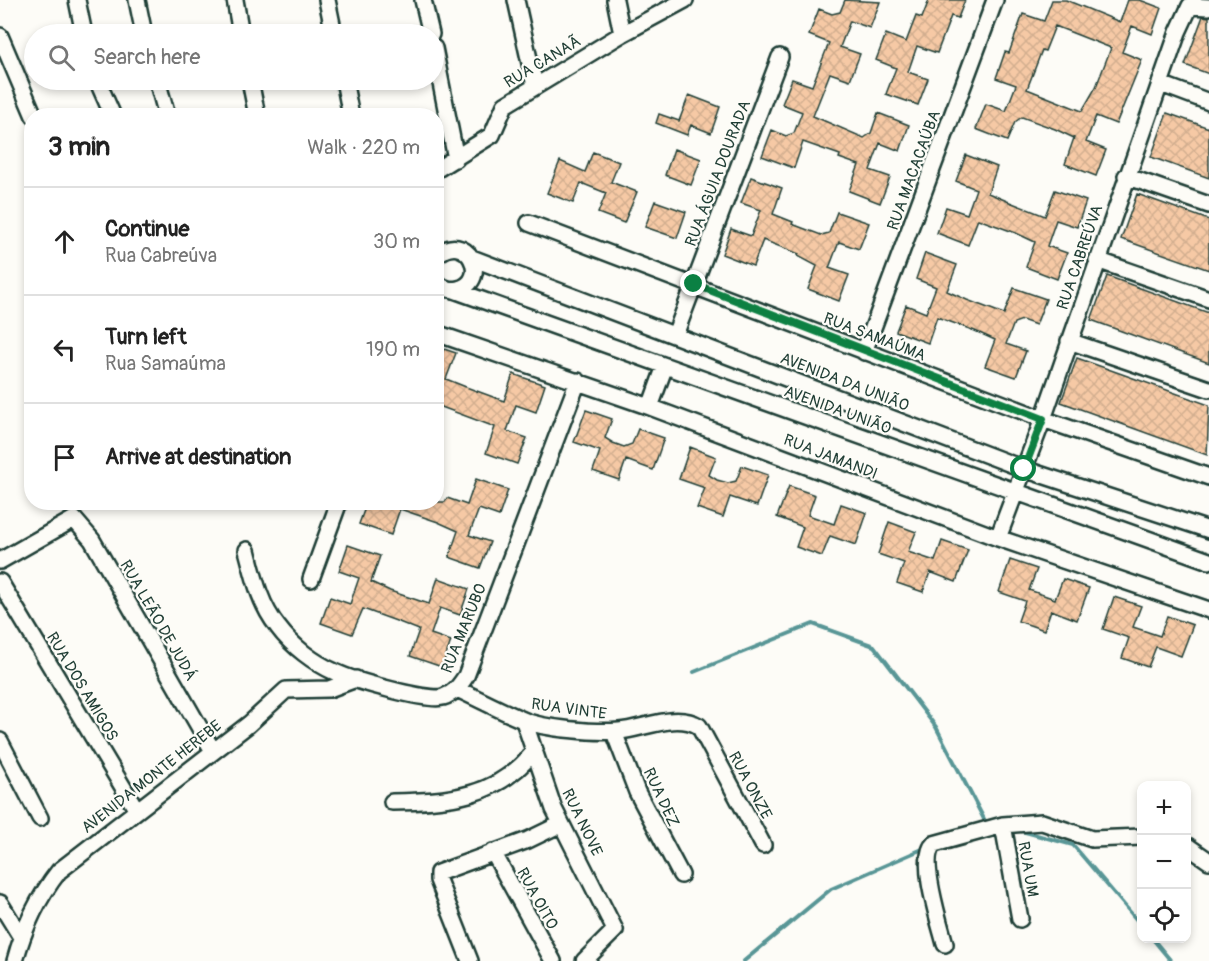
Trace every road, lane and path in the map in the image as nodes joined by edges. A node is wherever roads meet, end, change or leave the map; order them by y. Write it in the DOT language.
graph roads {
  1 [pos="77,0"];
  2 [pos="137,0"];
  3 [pos="235,0"];
  4 [pos="327,0"];
  5 [pos="423,0"];
  6 [pos="516,0"];
  7 [pos="615,0"];
  8 [pos="685,0"];
  9 [pos="995,0"];
  10 [pos="1209,7"];
  11 [pos="82,24"];
  12 [pos="142,24"];
  13 [pos="239,24"];
  14 [pos="332,24"];
  15 [pos="429,24"];
  16 [pos="622,34"];
  17 [pos="0,36"];
  18 [pos="780,57"];
  19 [pos="1161,84"];
  20 [pos="535,86"];
  21 [pos="101,90"];
  22 [pos="160,90"];
  23 [pos="252,90"];
  24 [pos="346,90"];
  25 [pos="442,90"];
  26 [pos="1209,102"];
  27 [pos="31,108"];
  28 [pos="109,108"];
  29 [pos="165,108"];
  30 [pos="255,108"];
  31 [pos="349,108"];
  32 [pos="456,159"];
  33 [pos="444,166"];
  34 [pos="1126,176"];
  35 [pos="1209,205"];
  36 [pos="530,223"];
  37 [pos="444,251"];
  38 [pos="472,258"];
  39 [pos="1097,260"];
  40 [pos="694,284"];
  41 [pos="444,288"];
  42 [pos="454,290"];
  43 [pos="1209,299"];
  44 [pos="444,335"];
  45 [pos="675,335"];
  46 [pos="1069,341"];
  47 [pos="864,352"];
  48 [pos="665,366"];
  49 [pos="578,381"];
  50 [pos="1209,389"];
  51 [pos="650,406"];
  52 [pos="1043,419"];
  53 [pos="1024,469"];
  54 [pos="1209,477"];
  55 [pos="1015,492"];
  56 [pos="336,510"];
  57 [pos="1209,530"];
  58 [pos="998,538"];
  59 [pos="247,550"];
  60 [pos="0,561"];
  61 [pos="1209,561"];
  62 [pos="311,579"];
  63 [pos="0,582"];
  64 [pos="1209,610"];
  65 [pos="357,679"];
  66 [pos="457,689"];
  67 [pos="524,721"];
  68 [pos="614,732"];
  69 [pos="0,741"];
  70 [pos="707,742"];
  71 [pos="535,750"];
  72 [pos="213,751"];
  73 [pos="392,802"];
  74 [pos="136,809"];
  75 [pos="40,818"];
  76 [pos="561,824"];
  77 [pos="1003,825"];
  78 [pos="1137,837"];
  79 [pos="763,845"];
  80 [pos="1191,848"];
  81 [pos="493,852"];
  82 [pos="1209,861"];
  83 [pos="681,875"];
  84 [pos="0,903"];
  85 [pos="1020,919"];
  86 [pos="21,937"];
  87 [pos="945,944"];
  88 [pos="15,961"];
  89 [pos="471,961"];
  90 [pos="553,961"];
  91 [pos="584,961"];
  1 -- 11 [label="street"];
  2 -- 12 [label="street"];
  3 -- 13 [label="street"];
  4 -- 14 [label="street"];
  5 -- 15 [label="street"];
  6 -- 20 [label="street"];
  7 -- 16 [label="street"];
  8 -- 16 [label="street, RUA CANAÃ"];
  9 -- 47 [label="street, RUA MACACAÚBA"];
  10 -- 19 [label="street, RUA CABREÚVA"];
  16 -- 20 [label="street, RUA CANAÃ"];
  17 -- 27 [label="street"];
  18 -- 40 [label="street, RUA ÁGUIA DOURADA"];
  19 -- 26 [label="street"];
  19 -- 34 [label="street, RUA CABREÚVA"];
  20 -- 32 [label="street, RUA CANAÃ"];
  21 -- 28 [label="street"];
  22 -- 29 [label="street"];
  23 -- 30 [label="street"];
  24 -- 31 [label="street"];
  25 -- 32 [label="street"];
  32 -- 33 [label="street, RUA CANAÃ"];
  34 -- 35 [label="street"];
  34 -- 39 [label="street, RUA CABREÚVA"];
  36 -- 40 [label="street, RUA SAMAÚMA"];
  37 -- 38 [label="street, AVENIDA DA UNIÃO"];
  38 -- 42 [label="street"];
  38 -- 45 [label="street, AVENIDA DA UNIÃO"];
  39 -- 43 [label="street"];
  39 -- 46 [label="street, RUA CABREÚVA"];
  40 -- 45 [label="street, RUA ÁGUIA DOURADA"];
  40 -- 47 [label="street, RUA SAMAÚMA"];
  41 -- 42 [label="street"];
  42 -- 48 [label="street, AVENIDA UNIÃO"];
  44 -- 49 [label="street, RUA JAMANDI"];
  45 -- 53 [label="street, AVENIDA DA UNIÃO"];
  46 -- 50 [label="street"];
  46 -- 52 [label="street, RUA CABREÚVA"];
  47 -- 52 [label="street, RUA SAMAÚMA"];
  48 -- 51 [label="street"];
  48 -- 55 [label="street, AVENIDA UNIÃO"];
  49 -- 51 [label="street, RUA JAMANDI"];
  49 -- 66 [label="street, RUA MARUBO"];
  51 -- 58 [label="street, RUA JAMANDI"];
  52 -- 53 [label="street, RUA CABREÚVA"];
  52 -- 54 [label="street, RUA SAMAÚMA"];
  53 -- 55 [label="street, RUA CABREÚVA"];
  53 -- 57 [label="street, AVENIDA DA UNIÃO"];
  55 -- 58 [label="street, RUA CABREÚVA"];
  55 -- 61 [label="street, AVENIDA UNIÃO"];
  56 -- 62 [label="street"];
  58 -- 64 [label="street, RUA JAMANDI"];
  59 -- 65 [label="street, RUA MARUBO"];
  60 -- 72 [label="street, RUA LEÃO DE JUDÁ"];
  63 -- 74 [label="street, RUA DOS AMIGOS"];
  65 -- 66 [label="street, RUA MARUBO"];
  65 -- 72 [label="street, AVENIDA MONTE HEREBE"];
  66 -- 67 [label="street, RUA VINTE"];
  67 -- 68 [label="street, RUA VINTE"];
  67 -- 71 [label="street, RUA NOVE"];
  68 -- 70 [label="street, RUA VINTE"];
  68 -- 83 [label="street, RUA DEZ"];
  69 -- 75 [label="street"];
  70 -- 79 [label="street, RUA ONZE"];
  71 -- 73 [label="street"];
  71 -- 76 [label="street, RUA NOVE"];
  72 -- 74 [label="street, AVENIDA MONTE HEREBE"];
  74 -- 86 [label="street, AVENIDA MONTE HEREBE"];
  76 -- 81 [label="street"];
  76 -- 91 [label="street, RUA NOVE"];
  77 -- 78 [label="street"];
  77 -- 85 [label="street, RUA UM"];
  77 -- 87 [label="street"];
  80 -- 82 [label="street"];
  81 -- 89 [label="street"];
  81 -- 90 [label="street, RUA OITO"];
  84 -- 86 [label="street"];
  86 -- 88 [label="street, AVENIDA MONTE HEREBE"];
}
